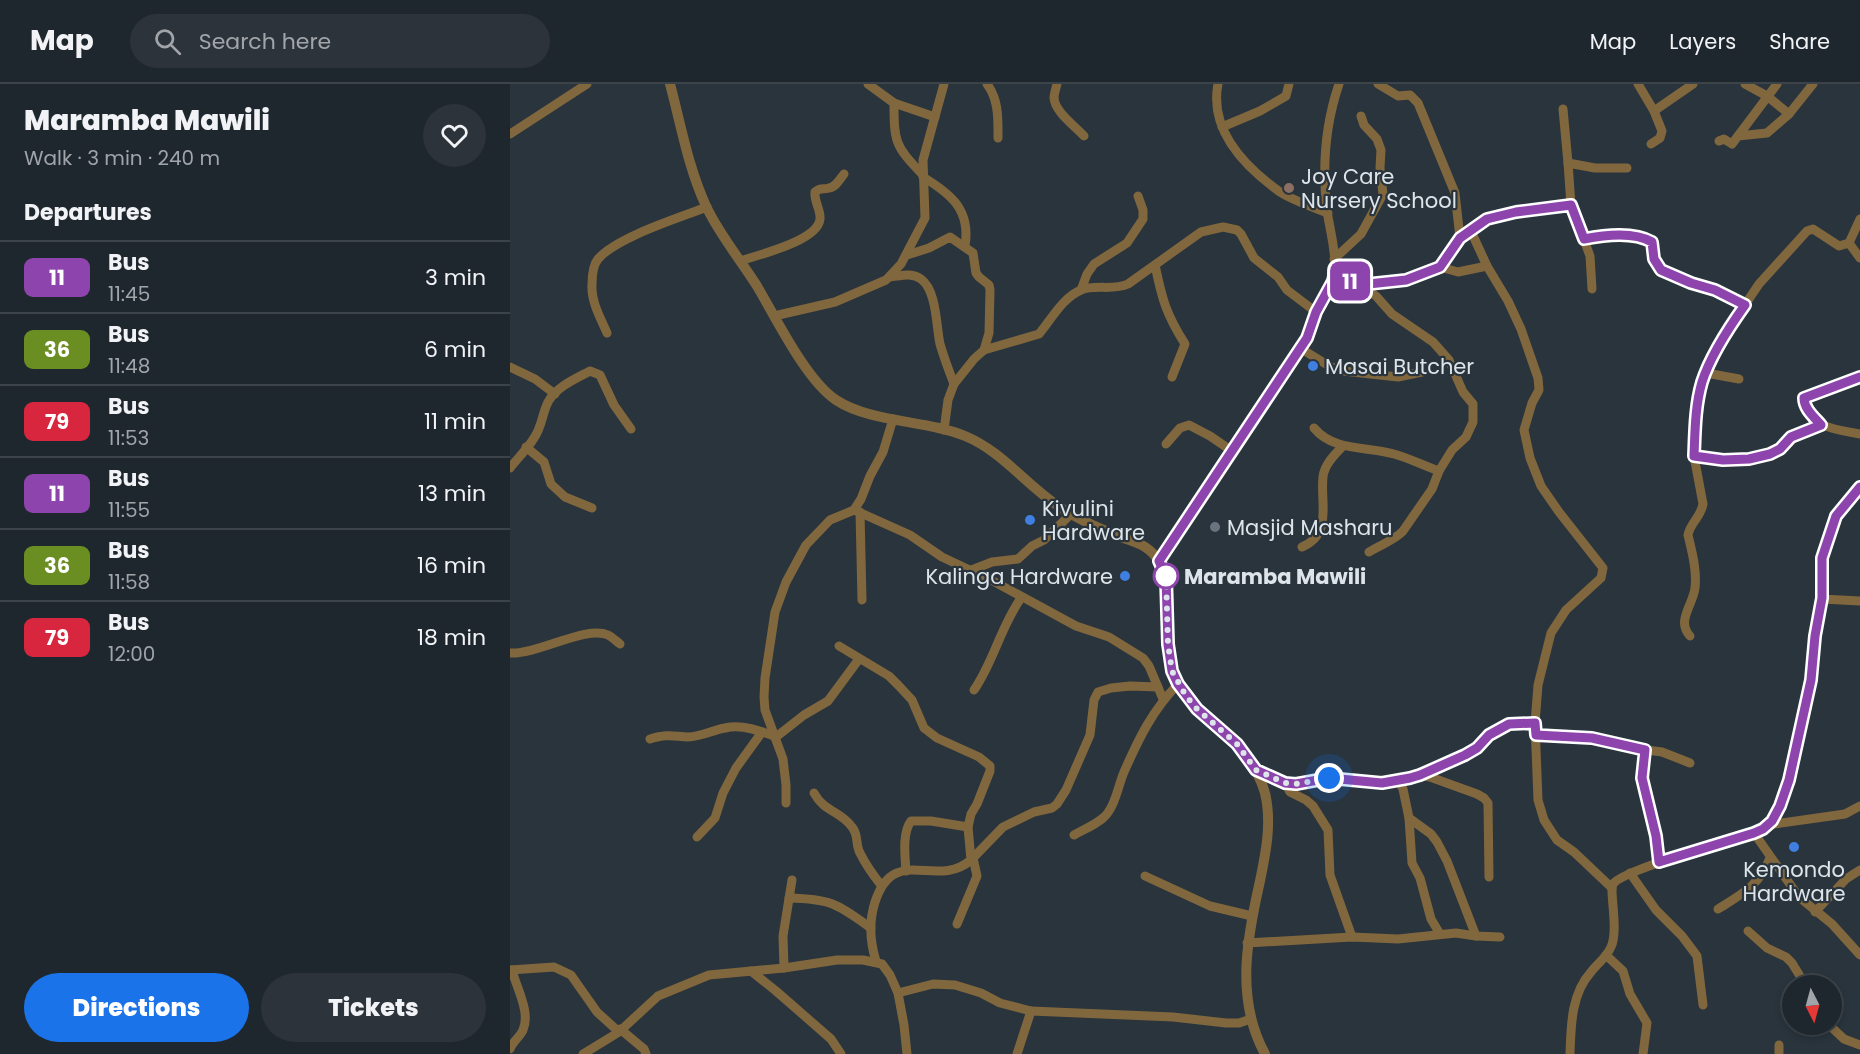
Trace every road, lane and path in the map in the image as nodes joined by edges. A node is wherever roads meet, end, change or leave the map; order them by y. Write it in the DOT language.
graph roads {
  1 [pos="587,84"];
  2 [pos="670,84"];
  3 [pos="868,84"];
  4 [pos="944,84"];
  5 [pos="987,84"];
  6 [pos="1057,84"];
  7 [pos="1218,84"];
  8 [pos="1290,84"];
  9 [pos="1339,84"];
  10 [pos="1378,84"];
  11 [pos="1638,84"];
  12 [pos="1693,84"];
  13 [pos="1745,84"];
  14 [pos="1777,84"];
  15 [pos="1813,84"];
  16 [pos="1767,96"];
  17 [pos="894,103"];
  18 [pos="1563,109"];
  19 [pos="1654,111"];
  20 [pos="1789,114"];
  21 [pos="1361,116"];
  22 [pos="935,117"];
  23 [pos="1222,127"];
  24 [pos="510,134"];
  25 [pos="1084,136"];
  26 [pos="1738,136"];
  27 [pos="998,138"];
  28 [pos="1719,141"];
  29 [pos="1651,144"];
  30 [pos="1568,163"];
  31 [pos="1627,168"];
  32 [pos="844,174"];
  33 [pos="922,176"];
  34 [pos="1138,196"];
  35 [pos="1571,205"];
  36 [pos="706,207"];
  37 [pos="1328,213"];
  38 [pos="1860,219"];
  39 [pos="1470,229"];
  40 [pos="1460,238"];
  41 [pos="1584,239"];
  42 [pos="1849,243"];
  43 [pos="965,246"];
  44 [pos="908,255"];
  45 [pos="1860,258"];
  46 [pos="1334,259"];
  47 [pos="740,261"];
  48 [pos="1155,265"];
  49 [pos="1487,266"];
  50 [pos="1440,267"];
  51 [pos="1335,271"];
  52 [pos="890,277"];
  53 [pos="1359,285"];
  54 [pos="1592,289"];
  55 [pos="1081,290"];
  56 [pos="1745,305"];
  57 [pos="1316,312"];
  58 [pos="774,316"];
  59 [pos="607,333"];
  60 [pos="1300,348"];
  61 [pos="984,350"];
  62 [pos="510,366"];
  63 [pos="1422,372"];
  64 [pos="1706,373"];
  65 [pos="1172,377"];
  66 [pos="1860,377"];
  67 [pos="1739,379"];
  68 [pos="954,384"];
  69 [pos="555,394"];
  70 [pos="893,419"];
  71 [pos="1821,425"];
  72 [pos="1314,428"];
  73 [pos="631,429"];
  74 [pos="944,430"];
  75 [pos="1860,434"];
  76 [pos="1166,444"];
  77 [pos="1343,446"];
  78 [pos="526,447"];
  79 [pos="1232,452"];
  80 [pos="1694,456"];
  81 [pos="510,468"];
  82 [pos="1439,471"];
  83 [pos="1860,487"];
  84 [pos="592,508"];
  85 [pos="857,511"];
  86 [pos="1071,514"];
  87 [pos="1302,547"];
  88 [pos="1369,552"];
  89 [pos="1159,561"];
  90 [pos="969,571"];
  91 [pos="1021,598"];
  92 [pos="1822,598"];
  93 [pos="862,600"];
  94 [pos="1860,601"];
  95 [pos="1690,636"];
  96 [pos="620,644"];
  97 [pos="839,646"];
  98 [pos="510,653"];
  99 [pos="859,659"];
  100 [pos="1178,684"];
  101 [pos="1158,687"];
  102 [pos="974,690"];
  103 [pos="1163,699"];
  104 [pos="1535,723"];
  105 [pos="762,732"];
  106 [pos="1536,735"];
  107 [pos="776,737"];
  108 [pos="650,739"];
  109 [pos="1645,750"];
  110 [pos="1690,763"];
  111 [pos="1256,770"];
  112 [pos="1420,775"];
  113 [pos="1399,781"];
  114 [pos="1285,783"];
  115 [pos="814,793"];
  116 [pos="786,803"];
  117 [pos="1860,806"];
  118 [pos="1409,818"];
  119 [pos="1767,825"];
  120 [pos="968,827"];
  121 [pos="1754,833"];
  122 [pos="1074,835"];
  123 [pos="697,837"];
  124 [pos="1770,858"];
  125 [pos="972,859"];
  126 [pos="1659,862"];
  127 [pos="906,870"];
  128 [pos="1860,870"];
  129 [pos="1630,873"];
  130 [pos="1145,876"];
  131 [pos="1489,877"];
  132 [pos="792,880"];
  133 [pos="881,885"];
  134 [pos="1612,888"];
  135 [pos="789,898"];
  136 [pos="1718,909"];
  137 [pos="1815,912"];
  138 [pos="1252,916"];
  139 [pos="957,924"];
  140 [pos="871,928"];
  141 [pos="1748,931"];
  142 [pos="1440,934"];
  143 [pos="1476,936"];
  144 [pos="1352,937"];
  145 [pos="1500,937"];
  146 [pos="1247,943"];
  147 [pos="1606,955"];
  148 [pos="1860,955"];
  149 [pos="876,961"];
  150 [pos="784,968"];
  151 [pos="511,970"];
  152 [pos="751,971"];
  153 [pos="1799,975"];
  154 [pos="898,993"];
  155 [pos="1703,1005"];
  156 [pos="1031,1011"];
  157 [pos="1251,1019"];
  158 [pos="620,1030"];
  159 [pos="1840,1035"];
  160 [pos="1860,1045"];
  161 [pos="510,1049"];
  162 [pos="583,1054"];
  163 [pos="646,1054"];
  164 [pos="841,1054"];
  165 [pos="907,1054"];
  166 [pos="1017,1054"];
  167 [pos="1265,1054"];
  168 [pos="1570,1054"];
  169 [pos="1643,1054"];
  1 -- 24 [label="street"];
  2 -- 36 [label="street"];
  3 -- 17 [label="street"];
  4 -- 22 [label="street"];
  5 -- 27 [label="street"];
  6 -- 25 [label="street"];
  7 -- 23 [label="street"];
  8 -- 23 [label="street"];
  9 -- 37 [label="street"];
  10 -- 40 [label="street"];
  11 -- 19 [label="street"];
  12 -- 19 [label="street"];
  13 -- 16 [label="street"];
  14 -- 16 [label="street"];
  15 -- 20 [label="street"];
  16 -- 20 [label="street"];
  16 -- 26 [label="street"];
  17 -- 22 [label="street"];
  17 -- 33 [label="street"];
  18 -- 30 [label="street"];
  19 -- 29 [label="street"];
  20 -- 26 [label="street"];
  21 -- 46 [label="street"];
  22 -- 33 [label="street"];
  23 -- 37 [label="street"];
  26 -- 28 [label="street"];
  30 -- 31 [label="street"];
  30 -- 35 [label="street"];
  32 -- 47 [label="street"];
  33 -- 43 [label="street"];
  33 -- 44 [label="street"];
  34 -- 55 [label="street"];
  35 -- 39 [label="street"];
  35 -- 41 [label="street"];
  36 -- 47 [label="street"];
  36 -- 59 [label="street"];
  37 -- 46 [label="street"];
  38 -- 42 [label="street"];
  39 -- 40 [label="street"];
  39 -- 49 [label="street"];
  40 -- 50 [label="street"];
  41 -- 54 [label="street"];
  41 -- 56 [label="street"];
  42 -- 45 [label="street"];
  42 -- 56 [label="street"];
  43 -- 44 [label="street"];
  43 -- 61 [label="street"];
  44 -- 52 [label="street"];
  46 -- 51 [label="street"];
  47 -- 58 [label="street"];
  48 -- 55 [label="street"];
  48 -- 57 [label="street"];
  48 -- 65 [label="street"];
  49 -- 50 [label="street"];
  49 -- 104 [label="street"];
  50 -- 53 [label="street"];
  51 -- 53 [label="street"];
  51 -- 57 [label="street"];
  52 -- 58 [label="street"];
  52 -- 68 [label="street"];
  53 -- 82 [label="street"];
  55 -- 61 [label="street"];
  56 -- 64 [label="street"];
  57 -- 60 [label="street"];
  58 -- 70 [label="street"];
  60 -- 63 [label="street"];
  60 -- 79 [label="street"];
  61 -- 68 [label="street"];
  62 -- 69 [label="street"];
  64 -- 67 [label="street"];
  64 -- 80 [label="street"];
  66 -- 71 [label="street"];
  68 -- 74 [label="street"];
  69 -- 73 [label="street"];
  69 -- 78 [label="street"];
  70 -- 74 [label="street"];
  70 -- 85 [label="street"];
  71 -- 75 [label="street"];
  71 -- 80 [label="street"];
  72 -- 77 [label="street"];
  74 -- 86 [label="street"];
  76 -- 79 [label="street"];
  77 -- 82 [label="street"];
  77 -- 87 [label="street"];
  78 -- 81 [label="street"];
  78 -- 84 [label="street"];
  79 -- 89 [label="street"];
  80 -- 95 [label="street"];
  82 -- 88 [label="street"];
  83 -- 92 [label="street"];
  85 -- 90 [label="street"];
  85 -- 93 [label="street"];
  85 -- 107 [label="street"];
  86 -- 89 [label="street"];
  86 -- 90 [label="street"];
  89 -- 100 [label="street"];
  90 -- 91 [label="street"];
  91 -- 101 [label="street"];
  91 -- 102 [label="street"];
  92 -- 94 [label="street"];
  92 -- 119 [label="street"];
  96 -- 98 [label="street"];
  97 -- 99 [label="street"];
  99 -- 107 [label="street"];
  99 -- 120 [label="street"];
  100 -- 103 [label="street"];
  100 -- 111 [label="street"];
  101 -- 103 [label="street"];
  101 -- 125 [label="street"];
  103 -- 122 [label="street"];
  104 -- 106 [label="street"];
  104 -- 112 [label="street"];
  105 -- 107 [label="street"];
  105 -- 108 [label="street"];
  105 -- 123 [label="street"];
  106 -- 109 [label="street"];
  106 -- 134 [label="street"];
  107 -- 116 [label="street"];
  109 -- 110 [label="street"];
  109 -- 126 [label="street"];
  111 -- 114 [label="street"];
  111 -- 138 [label="street"];
  112 -- 113 [label="street"];
  112 -- 131 [label="street"];
  113 -- 114 [label="street"];
  113 -- 118 [label="street"];
  114 -- 144 [label="street"];
  115 -- 133 [label="street"];
  117 -- 119 [label="street"];
  118 -- 142 [label="street"];
  118 -- 143 [label="street"];
  119 -- 121 [label="street"];
  120 -- 125 [label="street"];
  120 -- 127 [label="street"];
  121 -- 124 [label="street"];
  121 -- 126 [label="street"];
  124 -- 136 [label="street"];
  124 -- 137 [label="street"];
  125 -- 127 [label="street"];
  125 -- 139 [label="street"];
  126 -- 129 [label="street"];
  127 -- 133 [label="street"];
  128 -- 137 [label="street"];
  129 -- 134 [label="street"];
  129 -- 155 [label="street"];
  130 -- 138 [label="street"];
  132 -- 135 [label="street"];
  133 -- 140 [label="street"];
  134 -- 147 [label="street"];
  135 -- 140 [label="street"];
  135 -- 150 [label="street"];
  137 -- 148 [label="street"];
  138 -- 146 [label="street"];
  140 -- 149 [label="street"];
  141 -- 153 [label="street"];
  142 -- 143 [label="street"];
  142 -- 144 [label="street"];
  143 -- 145 [label="street"];
  144 -- 146 [label="street"];
  146 -- 157 [label="street"];
  147 -- 168 [label="street"];
  147 -- 169 [label="street"];
  149 -- 150 [label="street"];
  149 -- 154 [label="street"];
  150 -- 152 [label="street"];
  151 -- 158 [label="street"];
  151 -- 161 [label="street"];
  152 -- 158 [label="street"];
  152 -- 164 [label="street"];
  154 -- 156 [label="street"];
  154 -- 165 [label="street"];
  156 -- 157 [label="street"];
  156 -- 166 [label="street"];
  157 -- 167 [label="street"];
  158 -- 162 [label="street"];
  158 -- 163 [label="street"];
  159 -- 160 [label="street"];
}
